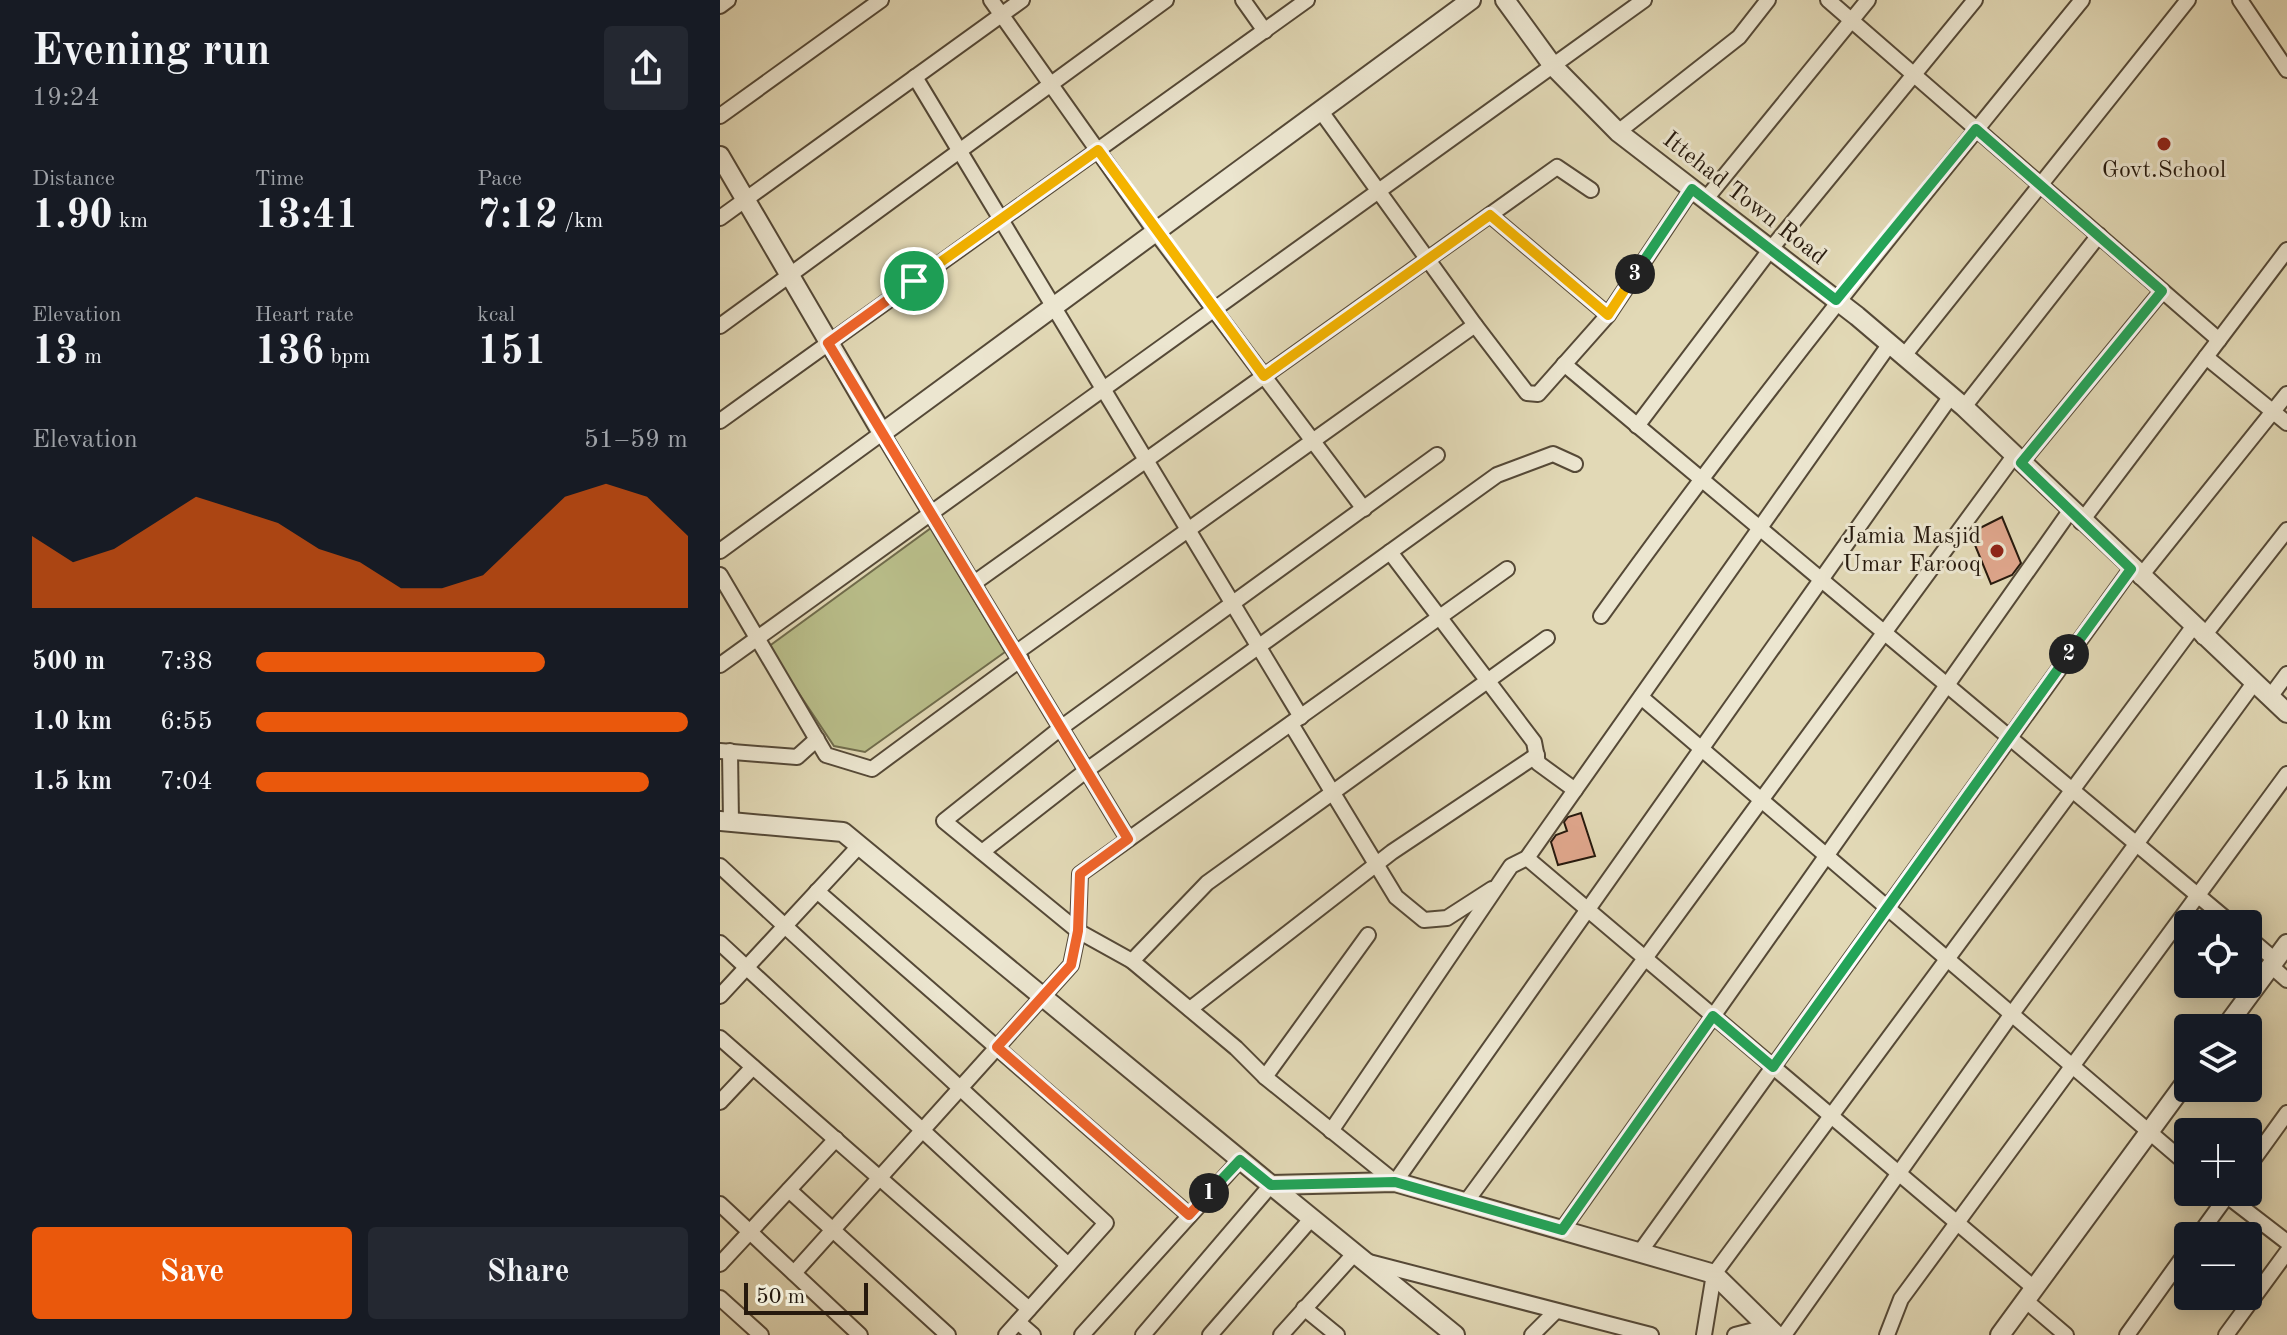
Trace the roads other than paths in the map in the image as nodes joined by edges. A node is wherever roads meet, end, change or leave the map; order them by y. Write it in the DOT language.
graph roads {
  1 [pos="728,0"];
  2 [pos="881,0"];
  3 [pos="991,0"];
  4 [pos="1022,0"];
  5 [pos="1166,0"];
  6 [pos="1243,0"];
  7 [pos="1307,0"];
  8 [pos="1471,0"];
  9 [pos="1505,0"];
  10 [pos="1644,0"];
  11 [pos="1768,0"];
  12 [pos="1828,0"];
  13 [pos="1868,0"];
  14 [pos="1975,0"];
  15 [pos="2082,0"];
  16 [pos="2188,0"];
  17 [pos="2240,0"];
  18 [pos="720,6"];
  19 [pos="1002,15"];
  20 [pos="1852,21"];
  21 [pos="1265,31"];
  22 [pos="2284,60"];
  23 [pos="1553,66"];
  24 [pos="1913,74"];
  25 [pos="915,77"];
  26 [pos="1051,84"];
  27 [pos="1320,110"];
  28 [pos="720,116"];
  29 [pos="1976,129"];
  30 [pos="1618,132"];
  31 [pos="1098,150"];
  32 [pos="959,151"];
  33 [pos="720,156"];
  34 [pos="2038,183"];
  35 [pos="1591,190"];
  36 [pos="1379,191"];
  37 [pos="1698,195"];
  38 [pos="745,200"];
  39 [pos="1490,215"];
  40 [pos="720,218"];
  41 [pos="1000,220"];
  42 [pos="1154,230"];
  43 [pos="2099,235"];
  44 [pos="1770,250"];
  45 [pos="2287,250"];
  46 [pos="1428,260"];
  47 [pos="789,275"];
  48 [pos="2162,291"];
  49 [pos="1836,300"];
  50 [pos="1052,307"];
  51 [pos="1214,309"];
  52 [pos="1608,315"];
  53 [pos="1475,325"];
  54 [pos="720,326"];
  55 [pos="2219,340"];
  56 [pos="828,343"];
  57 [pos="1896,351"];
  58 [pos="2206,357"];
  59 [pos="1564,364"];
  60 [pos="1264,376"];
  61 [pos="1102,389"];
  62 [pos="2287,394"];
  63 [pos="1957,401"];
  64 [pos="2273,412"];
  65 [pos="720,421"];
  66 [pos="2287,423"];
  67 [pos="1637,426"];
  68 [pos="882,433"];
  69 [pos="1313,441"];
  70 [pos="1437,455"];
  71 [pos="1145,459"];
  72 [pos="2018,460"];
  73 [pos="1575,464"];
  74 [pos="1700,478"];
  75 [pos="1364,509"];
  76 [pos="930,512"];
  77 [pos="2076,516"];
  78 [pos="1759,528"];
  79 [pos="1188,530"];
  80 [pos="2287,530"];
  81 [pos="720,551"];
  82 [pos="1390,552"];
  83 [pos="1507,569"];
  84 [pos="2135,573"];
  85 [pos="720,575"];
  86 [pos="1820,579"];
  87 [pos="974,583"];
  88 [pos="1233,604"];
  89 [pos="1601,616"];
  90 [pos="1440,617"];
  91 [pos="1884,632"];
  92 [pos="2198,632"];
  93 [pos="1547,638"];
  94 [pos="758,639"];
  95 [pos="1259,647"];
  96 [pos="1019,656"];
  97 [pos="720,665"];
  98 [pos="2287,674"];
  99 [pos="1488,680"];
  100 [pos="2254,683"];
  101 [pos="1947,685"];
  102 [pos="1641,697"];
  103 [pos="2270,697"];
  104 [pos="2287,713"];
  105 [pos="1296,720"];
  106 [pos="1062,727"];
  107 [pos="2009,737"];
  108 [pos="817,739"];
  109 [pos="1701,748"];
  110 [pos="725,751"];
  111 [pos="1537,755"];
  112 [pos="1087,770"];
  113 [pos="2287,774"];
  114 [pos="1575,790"];
  115 [pos="2073,790"];
  116 [pos="1332,793"];
  117 [pos="1761,800"];
  118 [pos="725,821"];
  119 [pos="1128,839"];
  120 [pos="2136,844"];
  121 [pos="860,845"];
  122 [pos="982,852"];
  123 [pos="1826,856"];
  124 [pos="1527,858"];
  125 [pos="1378,862"];
  126 [pos="720,866"];
  127 [pos="1499,885"];
  128 [pos="817,891"];
  129 [pos="2198,896"];
  130 [pos="1887,908"];
  131 [pos="1588,910"];
  132 [pos="2215,910"];
  133 [pos="785,926"];
  134 [pos="1078,931"];
  135 [pos="1368,935"];
  136 [pos="720,943"];
  137 [pos="2287,944"];
  138 [pos="2262,952"];
  139 [pos="1645,959"];
  140 [pos="1947,959"];
  141 [pos="1132,961"];
  142 [pos="2273,963"];
  143 [pos="746,967"];
  144 [pos="2287,980"];
  145 [pos="1044,995"];
  146 [pos="720,996"];
  147 [pos="1190,1009"];
  148 [pos="2235,1014"];
  149 [pos="2011,1015"];
  150 [pos="1713,1016"];
  151 [pos="720,1038"];
  152 [pos="997,1047"];
  153 [pos="753,1067"];
  154 [pos="1773,1067"];
  155 [pos="2072,1067"];
  156 [pos="1265,1077"];
  157 [pos="960,1088"];
  158 [pos="2174,1098"];
  159 [pos="720,1102"];
  160 [pos="2287,1113"];
  161 [pos="1832,1117"];
  162 [pos="922,1130"];
  163 [pos="1331,1131"];
  164 [pos="2148,1132"];
  165 [pos="836,1139"];
  166 [pos="2262,1148"];
  167 [pos="2174,1153"];
  168 [pos="1240,1160"];
  169 [pos="1898,1173"];
  170 [pos="879,1178"];
  171 [pos="1395,1182"];
  172 [pos="1271,1185"];
  173 [pos="789,1190"];
  174 [pos="1466,1202"];
  175 [pos="720,1204"];
  176 [pos="2242,1206"];
  177 [pos="1189,1215"];
  178 [pos="1311,1219"];
  179 [pos="1958,1224"];
  180 [pos="832,1230"];
  181 [pos="1562,1230"];
  182 [pos="750,1232"];
  183 [pos="2287,1242"];
  184 [pos="1640,1252"];
  185 [pos="2287,1252"];
  186 [pos="1357,1257"];
  187 [pos="720,1264"];
  188 [pos="1068,1265"];
  189 [pos="2174,1270"];
  190 [pos="794,1273"];
  191 [pos="1714,1274"];
  192 [pos="2029,1294"];
  193 [pos="720,1298"];
  194 [pos="1304,1308"];
  195 [pos="1029,1309"];
  196 [pos="1555,1312"];
  197 [pos="1018,1322"];
  198 [pos="1771,1331"];
  199 [pos="1624,1333"];
  200 [pos="759,1334"];
  201 [pos="860,1335"];
  202 [pos="948,1335"];
  203 [pos="1006,1335"];
  204 [pos="1033,1335"];
  205 [pos="1082,1335"];
  206 [pos="1143,1335"];
  207 [pos="1210,1335"];
  208 [pos="1281,1335"];
  209 [pos="1337,1335"];
  210 [pos="1455,1335"];
  211 [pos="1532,1335"];
  212 [pos="1651,1335"];
  213 [pos="1704,1335"];
  214 [pos="1735,1335"];
  215 [pos="1784,1335"];
  216 [pos="1887,1335"];
  217 [pos="2000,1335"];
  218 [pos="2066,1335"];
  219 [pos="2127,1335"];
  220 [pos="2226,1335"];
  1 -- 18 [label="street"];
  2 -- 28 [label="street"];
  3 -- 19 [label="street"];
  4 -- 19 [label="street"];
  5 -- 26 [label="street"];
  6 -- 21 [label="street"];
  7 -- 21 [label="street"];
  8 -- 27 [label="street"];
  9 -- 23 [label="street, Ittehad Town Road"];
  10 -- 23 [label="street"];
  11 -- 30 [label="street"];
  12 -- 20 [label="street"];
  13 -- 20 [label="street"];
  14 -- 24 [label="street"];
  15 -- 29 [label="street"];
  16 -- 34 [label="street"];
  17 -- 22 [label="street"];
  19 -- 25 [label="street"];
  19 -- 26 [label="street"];
  20 -- 24 [label="street"];
  20 -- 37 [label="street"];
  21 -- 31 [label="street"];
  23 -- 30 [label="street, Ittehad Town Road"];
  23 -- 36 [label="street"];
  24 -- 29 [label="street"];
  24 -- 44 [label="street"];
  25 -- 32 [label="street"];
  25 -- 38 [label="street"];
  26 -- 31 [label="street"];
  26 -- 32 [label="street"];
  27 -- 36 [label="street"];
  27 -- 42 [label="street"];
  29 -- 34 [label="street"];
  29 -- 49 [label="street"];
  30 -- 37 [label="street, Ittehad Town Road"];
  31 -- 41 [label="street"];
  31 -- 42 [label="street"];
  32 -- 41 [label="street"];
  32 -- 47 [label="street"];
  33 -- 38 [label="street"];
  34 -- 43 [label="street"];
  34 -- 57 [label="street"];
  35 -- 39 [label="street"];
  36 -- 46 [label="street"];
  36 -- 51 [label="street"];
  37 -- 44 [label="street, Ittehad Town Road"];
  37 -- 52 [label="street"];
  38 -- 40 [label="street"];
  38 -- 47 [label="street"];
  39 -- 46 [label="street"];
  39 -- 52 [label="street"];
  41 -- 50 [label="street"];
  41 -- 56 [label="street"];
  42 -- 50 [label="street"];
  42 -- 51 [label="street"];
  43 -- 48 [label="street"];
  43 -- 63 [label="street"];
  44 -- 49 [label="street, Ittehad Town Road"];
  44 -- 67 [label="street"];
  45 -- 55 [label="street"];
  46 -- 53 [label="street"];
  46 -- 60 [label="street"];
  47 -- 54 [label="street"];
  47 -- 56 [label="street"];
  48 -- 55 [label="street"];
  48 -- 72 [label="street"];
  49 -- 57 [label="street, Ittehad Town Road"];
  49 -- 74 [label="street"];
  50 -- 61 [label="street"];
  50 -- 68 [label="street"];
  51 -- 60 [label="street"];
  51 -- 61 [label="street"];
  52 -- 59 [label="street"];
  53 -- 59 [label="street"];
  53 -- 69 [label="street"];
  55 -- 58 [label="street"];
  56 -- 65 [label="street"];
  56 -- 68 [label="street"];
  57 -- 63 [label="street, Ittehad Town Road"];
  57 -- 78 [label="street"];
  58 -- 64 [label="street"];
  58 -- 77 [label="street"];
  59 -- 67 [label="street"];
  60 -- 69 [label="street"];
  60 -- 71 [label="street"];
  61 -- 71 [label="street"];
  61 -- 76 [label="street"];
  62 -- 64 [label="street"];
  63 -- 72 [label="street, Ittehad Town Road"];
  63 -- 86 [label="street"];
  64 -- 66 [label="street"];
  64 -- 84 [label="street"];
  67 -- 74 [label="street"];
  68 -- 76 [label="street"];
  68 -- 81 [label="street"];
  69 -- 75 [label="street"];
  69 -- 79 [label="street"];
  70 -- 75 [label="street"];
  71 -- 79 [label="street"];
  71 -- 87 [label="street"];
  72 -- 77 [label="street, Ittehad Town Road"];
  72 -- 91 [label="street"];
  73 -- 82 [label="street"];
  74 -- 78 [label="street"];
  74 -- 89 [label="street"];
  75 -- 88 [label="street"];
  76 -- 87 [label="street"];
  76 -- 94 [label="street"];
  77 -- 84 [label="street, Ittehad Town Road"];
  77 -- 101 [label="street"];
  78 -- 86 [label="street"];
  78 -- 102 [label="street"];
  79 -- 88 [label="street"];
  79 -- 96 [label="street"];
  80 -- 92 [label="street"];
  82 -- 90 [label="street"];
  82 -- 95 [label="street"];
  83 -- 90 [label="street"];
  84 -- 92 [label="street, Ittehad Town Road"];
  84 -- 107 [label="street"];
  85 -- 94 [label="street"];
  86 -- 91 [label="street"];
  86 -- 109 [label="street"];
  87 -- 96 [label="street"];
  88 -- 95 [label="street"];
  88 -- 106 [label="street"];
  90 -- 99 [label="street"];
  90 -- 105 [label="street"];
  91 -- 101 [label="street"];
  91 -- 117 [label="street"];
  92 -- 100 [label="street, Ittehad Town Road"];
  92 -- 115 [label="street"];
  93 -- 99 [label="street"];
  94 -- 97 [label="street"];
  94 -- 108 [label="street"];
  95 -- 105 [label="street"];
  95 -- 112 [label="street"];
  96 -- 106 [label="street"];
  96 -- 108 [label="street"];
  98 -- 103 [label="street"];
  99 -- 111 [label="street"];
  99 -- 116 [label="street"];
  100 -- 103 [label="street, Ittehad Town Road"];
  100 -- 120 [label="street"];
  101 -- 107 [label="street"];
  101 -- 123 [label="street"];
  102 -- 109 [label="street"];
  102 -- 114 [label="street"];
  103 -- 104 [label="street, Ittehad Town Road"];
  105 -- 116 [label="street"];
  105 -- 119 [label="street"];
  106 -- 112 [label="street"];
  106 -- 122 [label="street"];
  107 -- 115 [label="street"];
  107 -- 130 [label="street"];
  108 -- 110 [label="street"];
  109 -- 117 [label="street"];
  109 -- 131 [label="street"];
  110 -- 118 [label="street"];
  111 -- 114 [label="street"];
  111 -- 125 [label="street"];
  112 -- 119 [label="street"];
  112 -- 122 [label="street"];
  113 -- 129 [label="street"];
  114 -- 124 [label="street"];
  115 -- 120 [label="street"];
  115 -- 140 [label="street"];
  116 -- 125 [label="street"];
  116 -- 141 [label="street"];
  117 -- 123 [label="street"];
  117 -- 139 [label="street"];
  118 -- 121 [label="street"];
  119 -- 134 [label="street"];
  120 -- 129 [label="street"];
  120 -- 149 [label="street"];
  121 -- 128 [label="street"];
  121 -- 145 [label="street"];
  122 -- 134 [label="street"];
  123 -- 130 [label="street"];
  123 -- 150 [label="street"];
  124 -- 127 [label="street"];
  124 -- 131 [label="street"];
  125 -- 127 [label="street"];
  125 -- 147 [label="street"];
  126 -- 133 [label="street"];
  127 -- 163 [label="street"];
  128 -- 133 [label="street"];
  128 -- 152 [label="street"];
  129 -- 132 [label="street"];
  129 -- 155 [label="street"];
  130 -- 140 [label="street"];
  130 -- 154 [label="street"];
  131 -- 139 [label="street"];
  131 -- 171 [label="street"];
  133 -- 143 [label="street"];
  133 -- 157 [label="street"];
  134 -- 141 [label="street"];
  134 -- 145 [label="street"];
  135 -- 156 [label="street"];
  136 -- 143 [label="street"];
  137 -- 142 [label="street"];
  138 -- 142 [label="street"];
  139 -- 150 [label="street"];
  139 -- 174 [label="street"];
  140 -- 149 [label="street"];
  140 -- 161 [label="street"];
  141 -- 147 [label="street"];
  142 -- 144 [label="street"];
  142 -- 148 [label="street"];
  143 -- 146 [label="street"];
  143 -- 162 [label="street"];
  145 -- 152 [label="street"];
  145 -- 168 [label="street"];
  147 -- 156 [label="street"];
  149 -- 155 [label="street"];
  149 -- 169 [label="street"];
  150 -- 154 [label="street"];
  150 -- 181 [label="street"];
  151 -- 153 [label="street"];
  152 -- 157 [label="street"];
  152 -- 177 [label="street"];
  153 -- 159 [label="street"];
  153 -- 165 [label="street"];
  154 -- 161 [label="street"];
  154 -- 184 [label="street"];
  155 -- 164 [label="street"];
  155 -- 179 [label="street"];
  156 -- 163 [label="street"];
  157 -- 162 [label="street"];
  157 -- 188 [label="street"];
  158 -- 164 [label="street"];
  160 -- 166 [label="street"];
  161 -- 169 [label="street"];
  161 -- 191 [label="street"];
  162 -- 170 [label="street"];
  162 -- 188 [label="street"];
  163 -- 171 [label="street"];
  164 -- 167 [label="street"];
  164 -- 192 [label="street"];
  165 -- 170 [label="street"];
  165 -- 173 [label="street"];
  168 -- 172 [label="street"];
  168 -- 177 [label="street"];
  169 -- 179 [label="street"];
  169 -- 215 [label="street"];
  170 -- 180 [label="street"];
  170 -- 195 [label="street"];
  171 -- 172 [label="street"];
  171 -- 174 [label="street"];
  172 -- 178 [label="street"];
  172 -- 206 [label="street"];
  173 -- 180 [label="street"];
  173 -- 182 [label="street"];
  174 -- 181 [label="street"];
  175 -- 182 [label="street"];
  176 -- 183 [label="street"];
  177 -- 205 [label="street"];
  178 -- 186 [label="street"];
  178 -- 207 [label="street"];
  179 -- 192 [label="street"];
  179 -- 216 [label="street"];
  180 -- 190 [label="street"];
  180 -- 202 [label="street"];
  181 -- 184 [label="street"];
  182 -- 187 [label="street"];
  182 -- 190 [label="street"];
  184 -- 191 [label="street"];
  185 -- 220 [label="street"];
  186 -- 194 [label="street"];
  186 -- 196 [label="street"];
  186 -- 210 [label="street"];
  188 -- 195 [label="street"];
  189 -- 219 [label="street"];
  190 -- 201 [label="street"];
  191 -- 198 [label="street"];
  191 -- 213 [label="street"];
  192 -- 217 [label="street"];
  192 -- 218 [label="street"];
  193 -- 200 [label="street"];
  194 -- 208 [label="street"];
  194 -- 209 [label="street"];
  195 -- 197 [label="street"];
  196 -- 199 [label="street"];
  196 -- 211 [label="street"];
  197 -- 203 [label="street"];
  197 -- 204 [label="street"];
  198 -- 214 [label="street"];
  199 -- 212 [label="street"];
}
